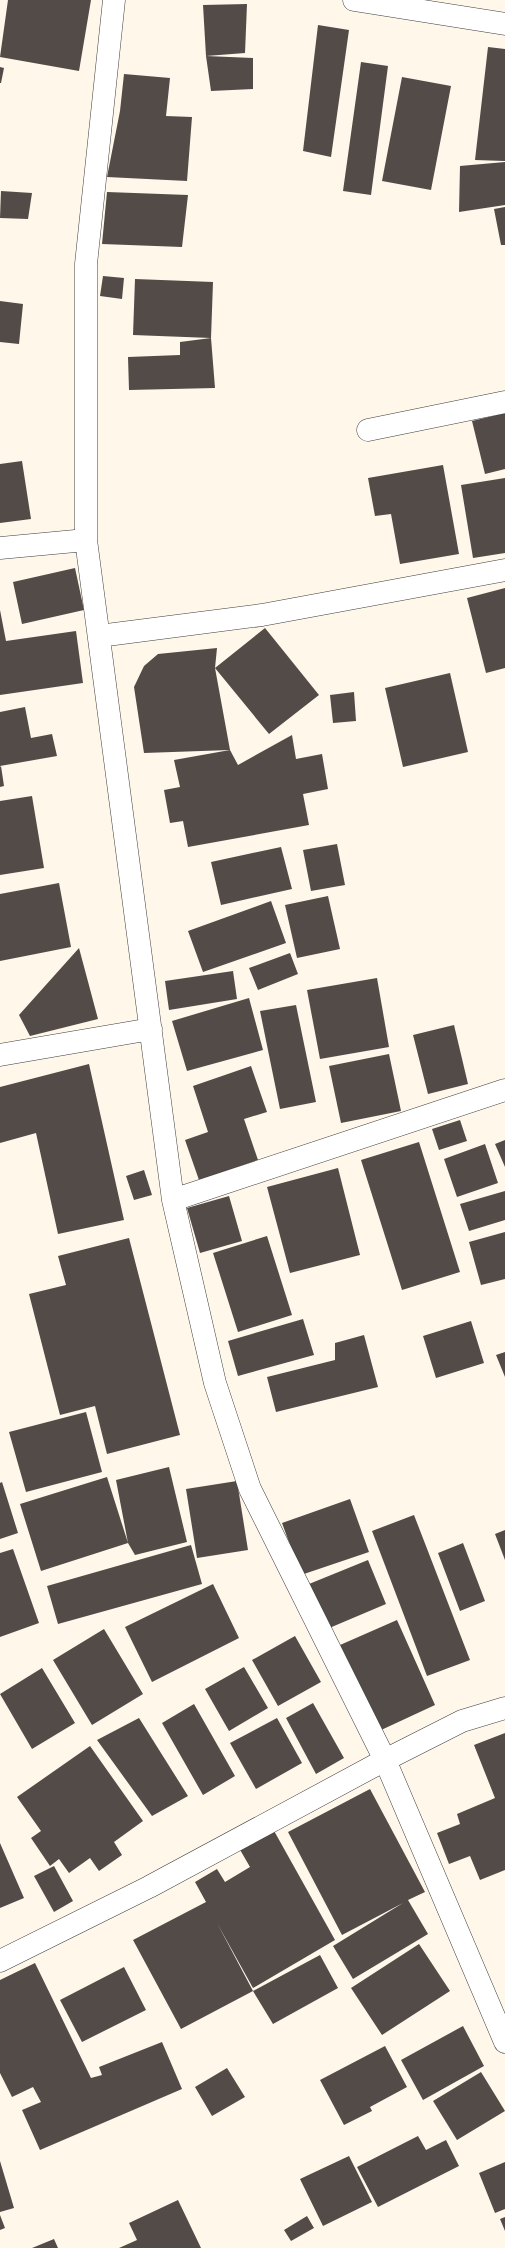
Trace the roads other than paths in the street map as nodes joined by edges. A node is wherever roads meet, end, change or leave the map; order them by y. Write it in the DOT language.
graph roads {
  1 [pos="114,0"];
  2 [pos="354,0"];
  3 [pos="505,24"];
  4 [pos="505,402"];
  5 [pos="368,430"];
  6 [pos="86,540"];
  7 [pos="0,548"];
  8 [pos="505,570"];
  9 [pos="99,636"];
  10 [pos="151,1029"];
  11 [pos="0,1055"];
  12 [pos="505,1090"];
  13 [pos="173,1200"];
  14 [pos="505,1708"];
  15 [pos="385,1760"];
  16 [pos="0,1961"];
  17 [pos="505,2042"];
  1 -- 6 [label="street"];
  2 -- 3 [label="street"];
  4 -- 5 [label="street"];
  6 -- 7 [label="street"];
  6 -- 9 [label="street"];
  8 -- 9 [label="street"];
  9 -- 10 [label="street"];
  10 -- 11 [label="street"];
  10 -- 13 [label="street"];
  12 -- 13 [label="street"];
  13 -- 15 [label="street"];
  14 -- 15 [label="street"];
  15 -- 16 [label="street"];
  15 -- 17 [label="street"];
}
